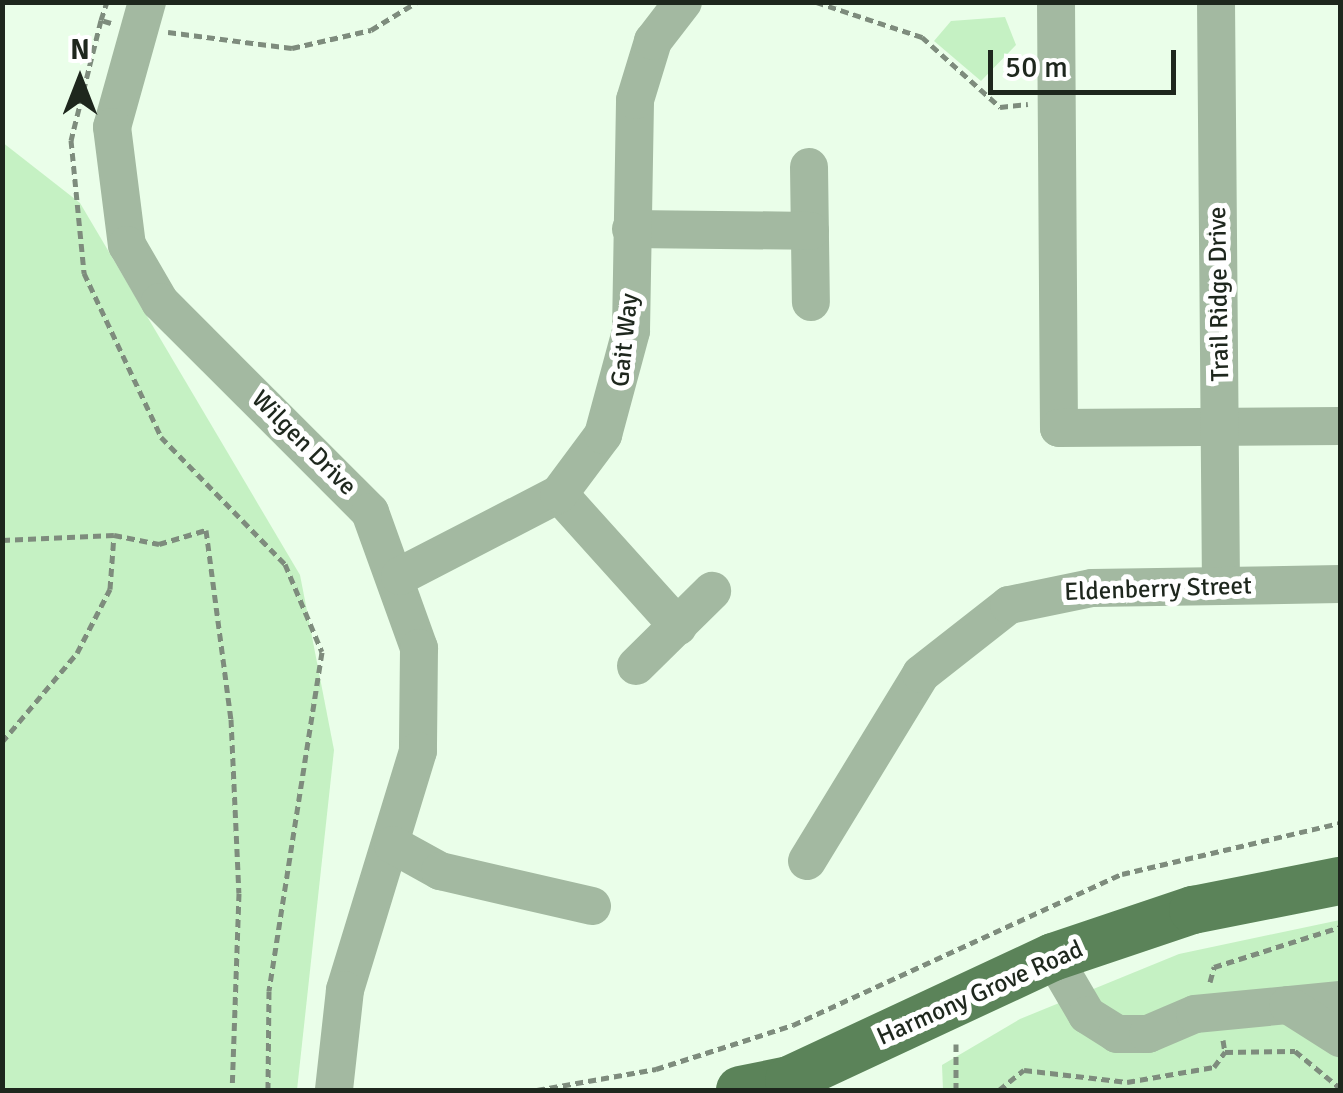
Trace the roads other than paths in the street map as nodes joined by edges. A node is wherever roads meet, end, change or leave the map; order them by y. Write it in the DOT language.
graph roads {
  1 [pos="683,2"];
  2 [pos="1056,2"];
  3 [pos="1216,2"];
  4 [pos="142,19"];
  5 [pos="809,167"];
  6 [pos="631,229"];
  7 [pos="810,231"];
  8 [pos="811,302"];
  9 [pos="1340,426"];
  10 [pos="1220,427"];
  11 [pos="559,494"];
  12 [pos="400,576"];
  13 [pos="1340,584"];
  14 [pos="1220,586"];
  15 [pos="712,591"];
  16 [pos="678,626"];
  17 [pos="636,666"];
  18 [pos="393,846"];
  19 [pos="807,861"];
  20 [pos="1340,880"];
  21 [pos="592,906"];
  22 [pos="1053,957"];
  23 [pos="1340,1000"];
  24 [pos="1288,1005"];
  25 [pos="1340,1038"];
  26 [pos="334,1090"];
  27 [pos="740,1090"];
  1 -- 6 [label="street, Gait Way"];
  2 -- 10 [label="street"];
  3 -- 10 [label="street, Trail Ridge Drive"];
  4 -- 12 [label="street, Wilgen Drive"];
  5 -- 7 [label="street"];
  6 -- 7 [label="street"];
  6 -- 11 [label="street, Gait Way"];
  7 -- 8 [label="street"];
  9 -- 10 [label="street"];
  10 -- 14 [label="street, Trail Ridge Drive"];
  11 -- 12 [label="street, Gait Way"];
  11 -- 16 [label="street"];
  12 -- 18 [label="street, Wilgen Drive"];
  13 -- 14 [label="street, Eldenberry Street"];
  14 -- 19 [label="street, Eldenberry Street"];
  15 -- 16 [label="street"];
  16 -- 17 [label="street"];
  18 -- 21 [label="street"];
  18 -- 26 [label="street, Wilgen Drive"];
  20 -- 22 [label="main road, Harmony Grove Road"];
  22 -- 24 [label="street"];
  22 -- 27 [label="main road, Harmony Grove Road"];
  23 -- 24 [label="street"];
  24 -- 25 [label="street"];
}
